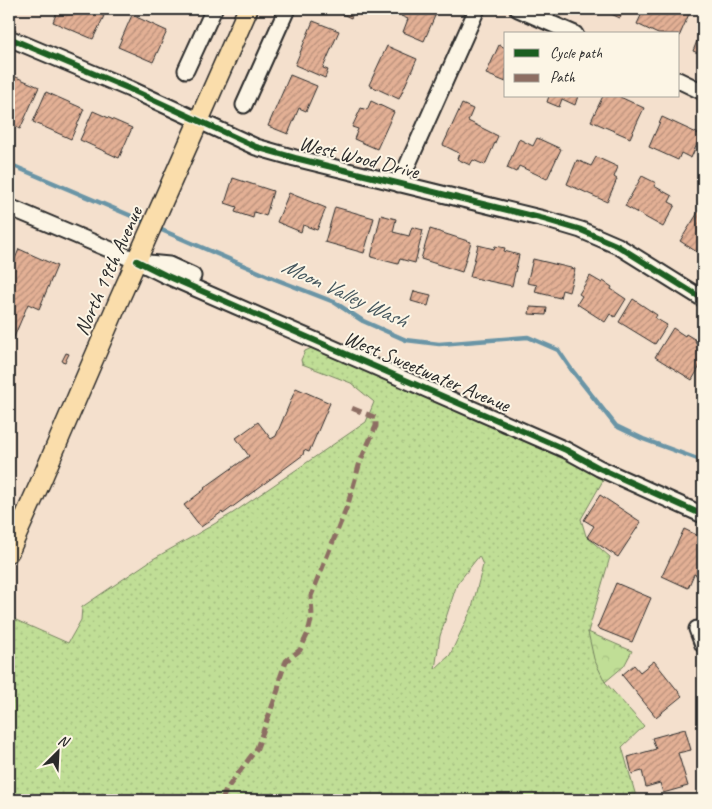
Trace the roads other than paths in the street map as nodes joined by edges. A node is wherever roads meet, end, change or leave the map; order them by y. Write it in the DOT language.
graph roads {
  1 [pos="214,9"];
  2 [pos="248,9"];
  3 [pos="286,9"];
  4 [pos="477,9"];
  5 [pos="518,9"];
  6 [pos="570,32"];
  7 [pos="9,38"];
  8 [pos="186,70"];
  9 [pos="680,81"];
  10 [pos="703,92"];
  11 [pos="244,105"];
  12 [pos="199,120"];
  13 [pos="399,184"];
  14 [pos="9,207"];
  15 [pos="137,261"];
  16 [pos="703,299"];
  17 [pos="703,504"];
  18 [pos="703,515"];
  19 [pos="9,552"];
  20 [pos="697,629"];
  21 [pos="703,645"];
  1 -- 8 [label="street"];
  2 -- 12 [label="main road, North 19th Avenue"];
  3 -- 11 [label="street"];
  4 -- 13 [label="street"];
  5 -- 6 [label="street"];
  7 -- 12 [label="street, West Wood Drive"];
  9 -- 10 [label="street"];
  12 -- 13 [label="street, West Wood Drive"];
  12 -- 15 [label="main road, North 19th Avenue"];
  13 -- 16 [label="street, West Wood Drive"];
  14 -- 15 [label="street"];
  15 -- 17 [label="street, West Sweetwater Avenue"];
  15 -- 18 [label="street, West Sweetwater Avenue"];
  15 -- 19 [label="main road, North 19th Avenue"];
  20 -- 21 [label="street"];
}
